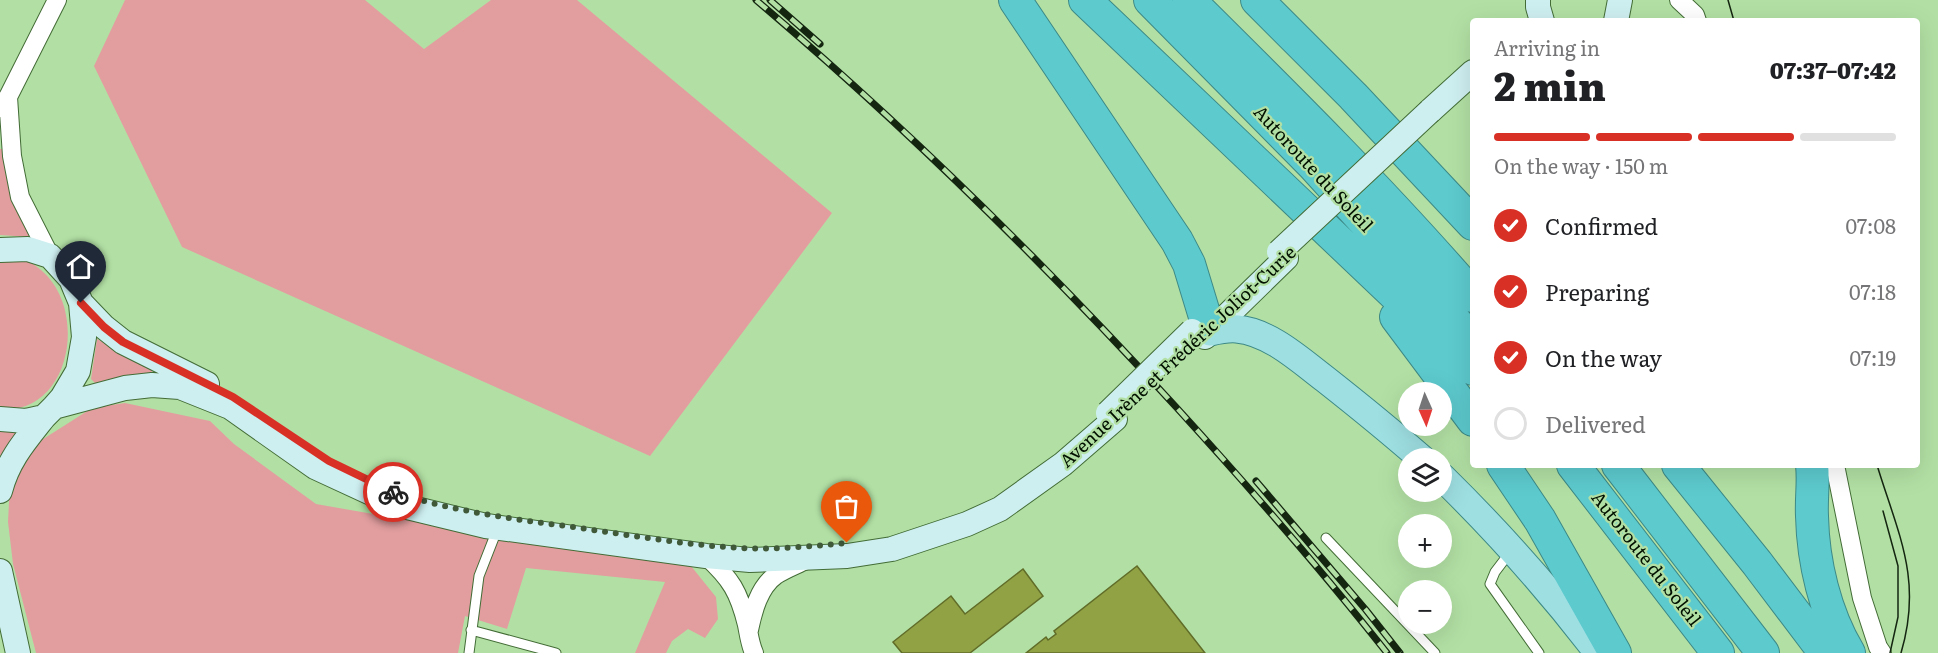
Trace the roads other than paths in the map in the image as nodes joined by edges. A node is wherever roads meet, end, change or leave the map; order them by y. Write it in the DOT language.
graph roads {
  1 [pos="57,0"];
  2 [pos="1015,0"];
  3 [pos="1085,0"];
  4 [pos="1150,0"];
  5 [pos="1189,0"];
  6 [pos="1257,0"];
  7 [pos="1620,0"];
  8 [pos="1679,0"];
  9 [pos="1617,18"];
  10 [pos="1696,18"];
  11 [pos="1470,75"];
  12 [pos="1470,91"];
  13 [pos="8,98"];
  14 [pos="1433,114"];
  15 [pos="0,122"];
  16 [pos="1289,194"];
  17 [pos="1470,221"];
  18 [pos="0,250"];
  19 [pos="50,256"];
  20 [pos="1470,292"];
  21 [pos="81,303"];
  22 [pos="1202,331"];
  23 [pos="1470,338"];
  24 [pos="1470,366"];
  25 [pos="49,412"];
  26 [pos="1112,416"];
  27 [pos="1470,416"];
  28 [pos="0,419"];
  29 [pos="1409,448"];
  30 [pos="1505,468"];
  31 [pos="1575,468"];
  32 [pos="1620,468"];
  33 [pos="1680,468"];
  34 [pos="1812,468"];
  35 [pos="1836,468"];
  36 [pos="1452,487"];
  37 [pos="0,491"];
  38 [pos="498,528"];
  39 [pos="1326,538"];
  40 [pos="1513,550"];
  41 [pos="706,556"];
  42 [pos="809,559"];
  43 [pos="0,571"];
  44 [pos="471,630"];
  45 [pos="749,631"];
  46 [pos="18,653"];
  47 [pos="469,653"];
  48 [pos="556,653"];
  49 [pos="754,653"];
  50 [pos="1434,653"];
  51 [pos="1539,653"];
  52 [pos="1598,653"];
  53 [pos="1615,653"];
  54 [pos="1718,653"];
  55 [pos="1763,653"];
  56 [pos="1825,653"];
  57 [pos="1850,653"];
  58 [pos="1882,653"];
  1 -- 13 [label="street"];
  2 -- 22 [label="highway"];
  3 -- 16 [label="highway"];
  4 -- 23 [label="highway, Autoroute du Soleil"];
  5 -- 20 [label="highway, Autoroute du Soleil"];
  6 -- 17 [label="highway"];
  7 -- 9 [label="main road"];
  8 -- 10 [label="street"];
  11 -- 14 [label="main road, Avenue Irène et Frédéric Joliot-Curie"];
  12 -- 14 [label="main road, Avenue Irène et Frédéric Joliot-Curie"];
  13 -- 15 [label="street"];
  13 -- 19 [label="street"];
  14 -- 22 [label="main road, Avenue Irène et Frédéric Joliot-Curie, bridge"];
  16 -- 24 [label="highway"];
  16 -- 27 [label="highway"];
  18 -- 19 [label="main road"];
  19 -- 21 [label="main road"];
  21 -- 25 [label="main road"];
  21 -- 26 [label="main road, Avenue Irène et Frédéric Joliot-Curie"];
  22 -- 26 [label="main road, Avenue Irène et Frédéric Joliot-Curie, bridge"];
  22 -- 29 [label="main road"];
  25 -- 28 [label="main road, Avenue Irène et Frédéric Joliot-Curie"];
  25 -- 37 [label="main road"];
  25 -- 38 [label="main road, Avenue Irène et Frédéric Joliot-Curie"];
  26 -- 42 [label="main road, Avenue Irène et Frédéric Joliot-Curie"];
  30 -- 53 [label="highway"];
  31 -- 54 [label="highway, Autoroute du Soleil"];
  32 -- 55 [label="highway, Autoroute du Soleil"];
  33 -- 56 [label="highway"];
  34 -- 57 [label="highway"];
  35 -- 58 [label="street"];
  36 -- 40 [label="main road"];
  38 -- 41 [label="main road, Avenue Irène et Frédéric Joliot-Curie"];
  38 -- 44 [label="lane"];
  39 -- 50 [label="lane"];
  40 -- 51 [label="lane"];
  40 -- 52 [label="main road"];
  41 -- 42 [label="main road, Avenue Irène et Frédéric Joliot-Curie"];
  41 -- 45 [label="street"];
  42 -- 45 [label="street"];
  43 -- 46 [label="main road"];
  44 -- 47 [label="lane"];
  44 -- 48 [label="lane"];
  45 -- 49 [label="street"];
}
